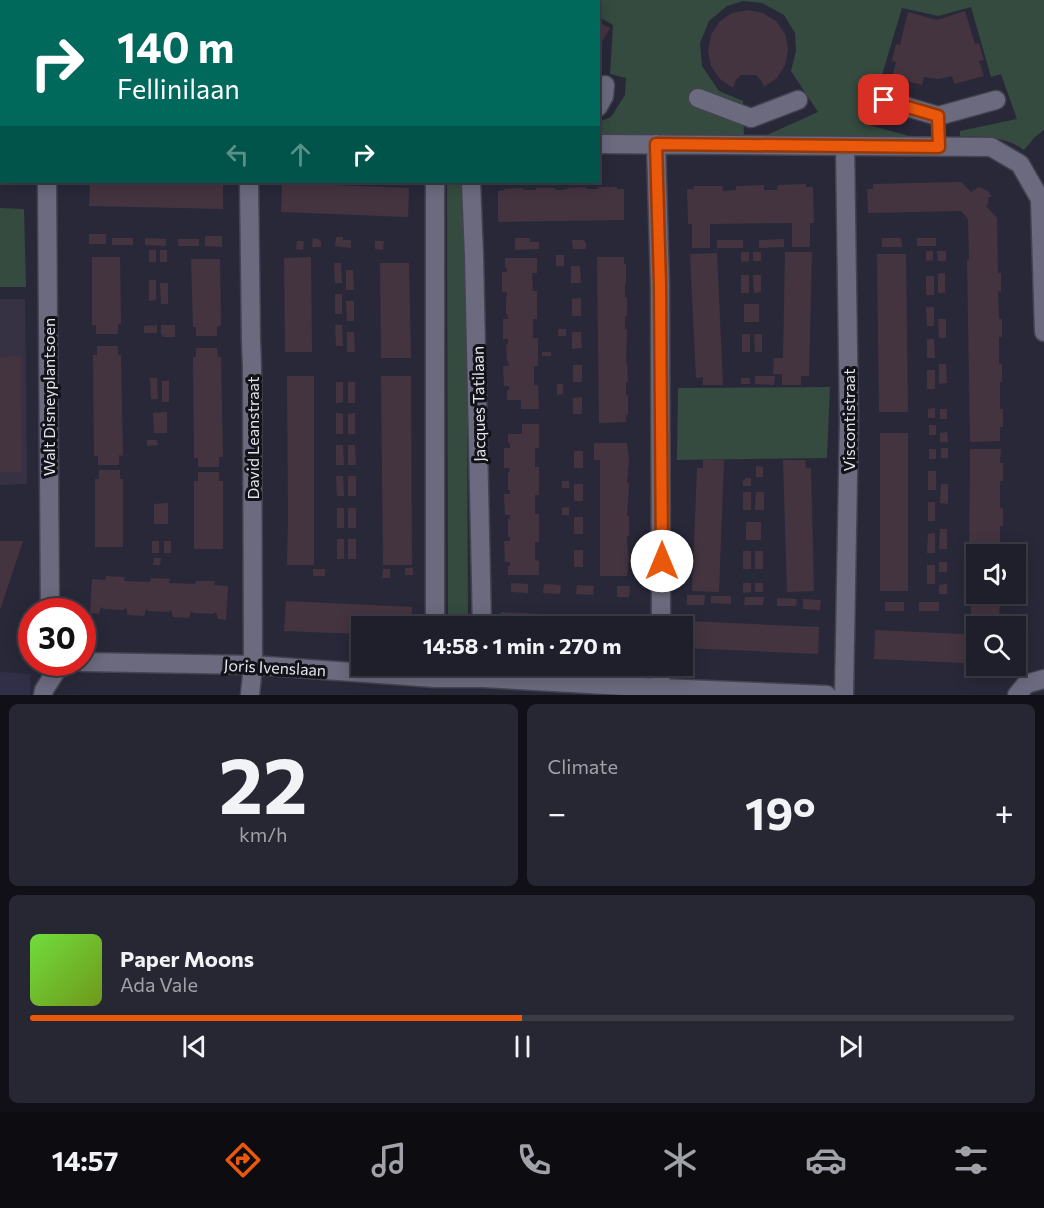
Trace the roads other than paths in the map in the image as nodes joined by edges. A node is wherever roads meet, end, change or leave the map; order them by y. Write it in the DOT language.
graph roads {
  1 [pos="605,84"];
  2 [pos="698,98"];
  3 [pos="798,100"];
  4 [pos="884,100"];
  5 [pos="996,100"];
  6 [pos="600,103"];
  7 [pos="938,116"];
  8 [pos="751,118"];
  9 [pos="600,144"];
  10 [pos="656,144"];
  11 [pos="751,145"];
  12 [pos="845,146"];
  13 [pos="939,147"];
  14 [pos="47,183"];
  15 [pos="249,183"];
  16 [pos="435,183"];
  17 [pos="471,183"];
  18 [pos="1043,281"];
  19 [pos="1044,332"];
  20 [pos="50,598"];
  21 [pos="435,616"];
  22 [pos="482,616"];
  23 [pos="661,616"];
  24 [pos="96,662"];
  25 [pos="253,665"];
  26 [pos="55,676"];
  27 [pos="661,676"];
  28 [pos="1044,679"];
  29 [pos="435,680"];
  30 [pos="483,680"];
  31 [pos="660,692"];
  32 [pos="43,695"];
  33 [pos="250,695"];
  34 [pos="827,695"];
  35 [pos="844,695"];
  36 [pos="1017,695"];
  1 -- 6 [label="street"];
  2 -- 8 [label="street"];
  3 -- 8 [label="street"];
  4 -- 7 [label="street"];
  5 -- 7 [label="street"];
  7 -- 13 [label="street"];
  8 -- 11 [label="street"];
  9 -- 10 [label="street"];
  10 -- 11 [label="street"];
  10 -- 23 [label="street"];
  11 -- 12 [label="street"];
  12 -- 13 [label="street"];
  12 -- 35 [label="street, Viscontistraat"];
  13 -- 18 [label="street"];
  14 -- 20 [label="street, Walt Disneyplantsoen"];
  15 -- 25 [label="street, David Leanstraat"];
  16 -- 21 [label="street"];
  17 -- 22 [label="street, Jacques Tatilaan"];
  18 -- 19 [label="street"];
  24 -- 25 [label="street, Joris Ivenslaan"];
  25 -- 29 [label="street, Joris Ivenslaan"];
  25 -- 33 [label="street, David Leanstraat"];
  26 -- 32 [label="street"];
  27 -- 31 [label="street"];
  28 -- 36 [label="street"];
  29 -- 30 [label="street, Joris Ivenslaan"];
  30 -- 31 [label="street, Joris Ivenslaan"];
  31 -- 34 [label="street, Joris Ivenslaan"];
}
